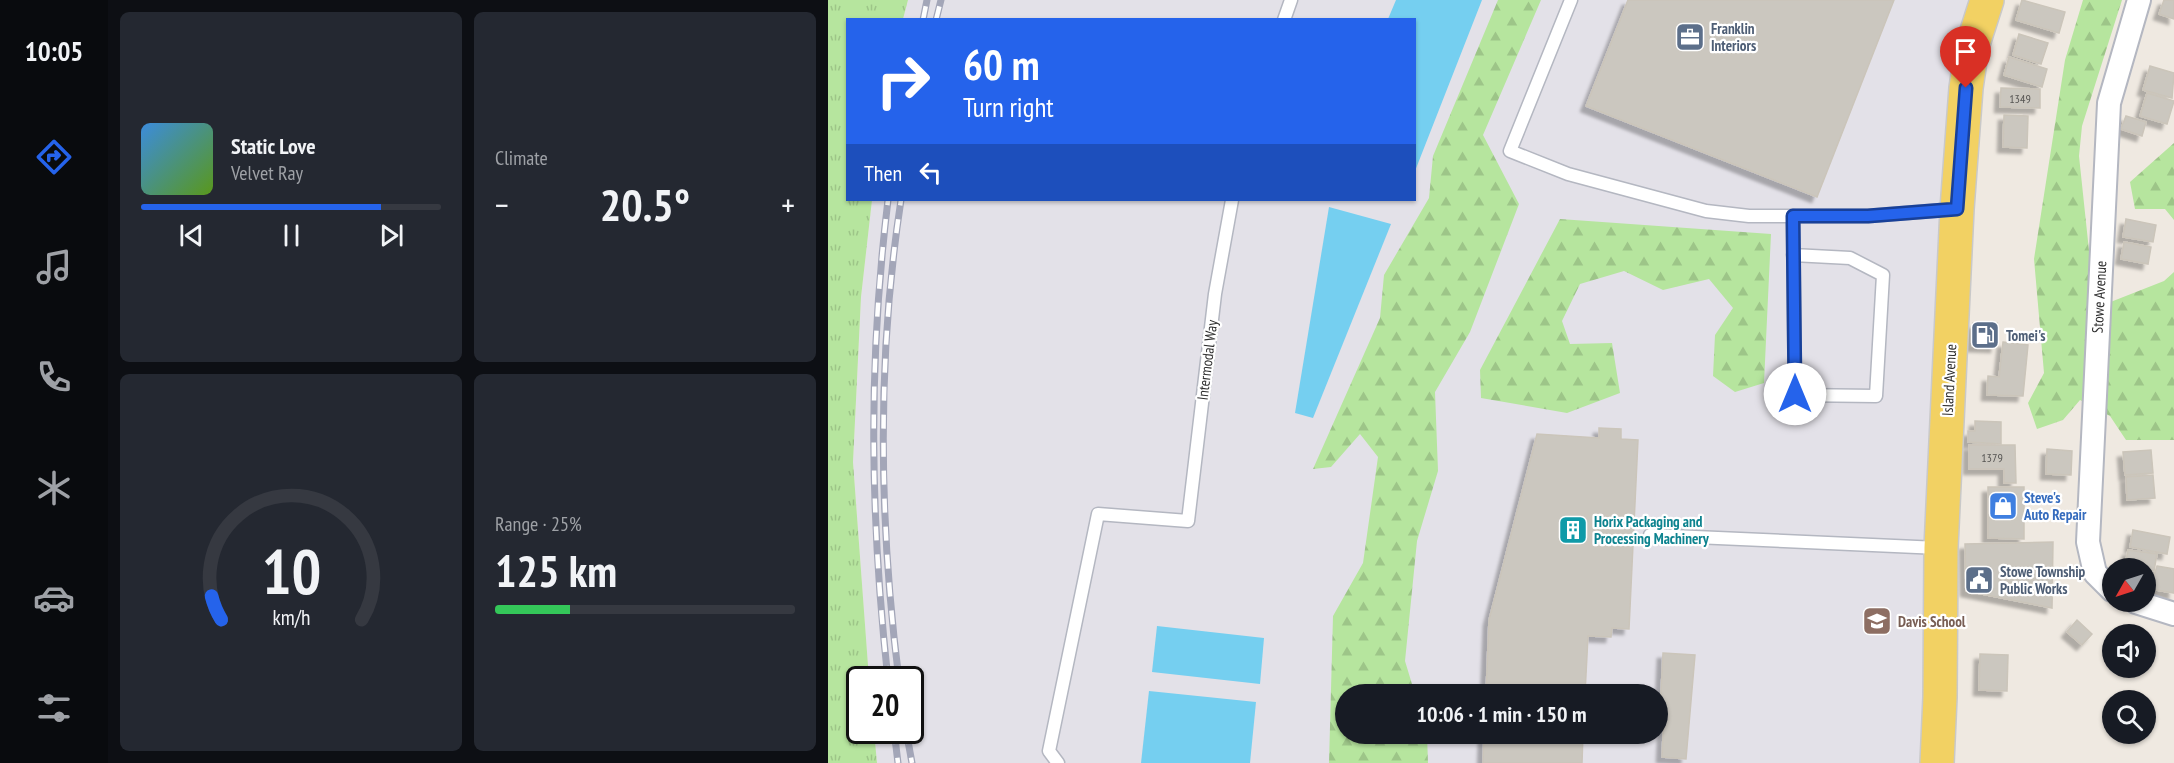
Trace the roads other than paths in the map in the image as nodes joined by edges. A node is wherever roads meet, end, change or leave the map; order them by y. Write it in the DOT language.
graph roads {
  1 [pos="1291,0"];
  2 [pos="1571,0"];
  3 [pos="1986,0"];
  4 [pos="2139,0"];
  5 [pos="1285,18"];
  6 [pos="1232,201"];
  7 [pos="1957,209"];
  8 [pos="1793,216"];
  9 [pos="1793,255"];
  10 [pos="1650,535"];
  11 [pos="1941,548"];
  12 [pos="2102,580"];
  13 [pos="2156,608"];
  14 [pos="2174,614"];
  15 [pos="1058,763"];
  16 [pos="1937,763"];
  1 -- 5 [label="lane"];
  2 -- 8 [label="lane"];
  3 -- 7 [label="main road, Island Avenue"];
  4 -- 12 [label="street, Stowe Avenue"];
  6 -- 15 [label="lane, Intermodal Way"];
  7 -- 8 [label="lane"];
  7 -- 11 [label="main road, Island Avenue"];
  8 -- 9 [label="lane"];
  9 -- 9 [label="lane"];
  10 -- 11 [label="lane"];
  11 -- 16 [label="main road, Island Avenue"];
  13 -- 14 [label="street"];
}
